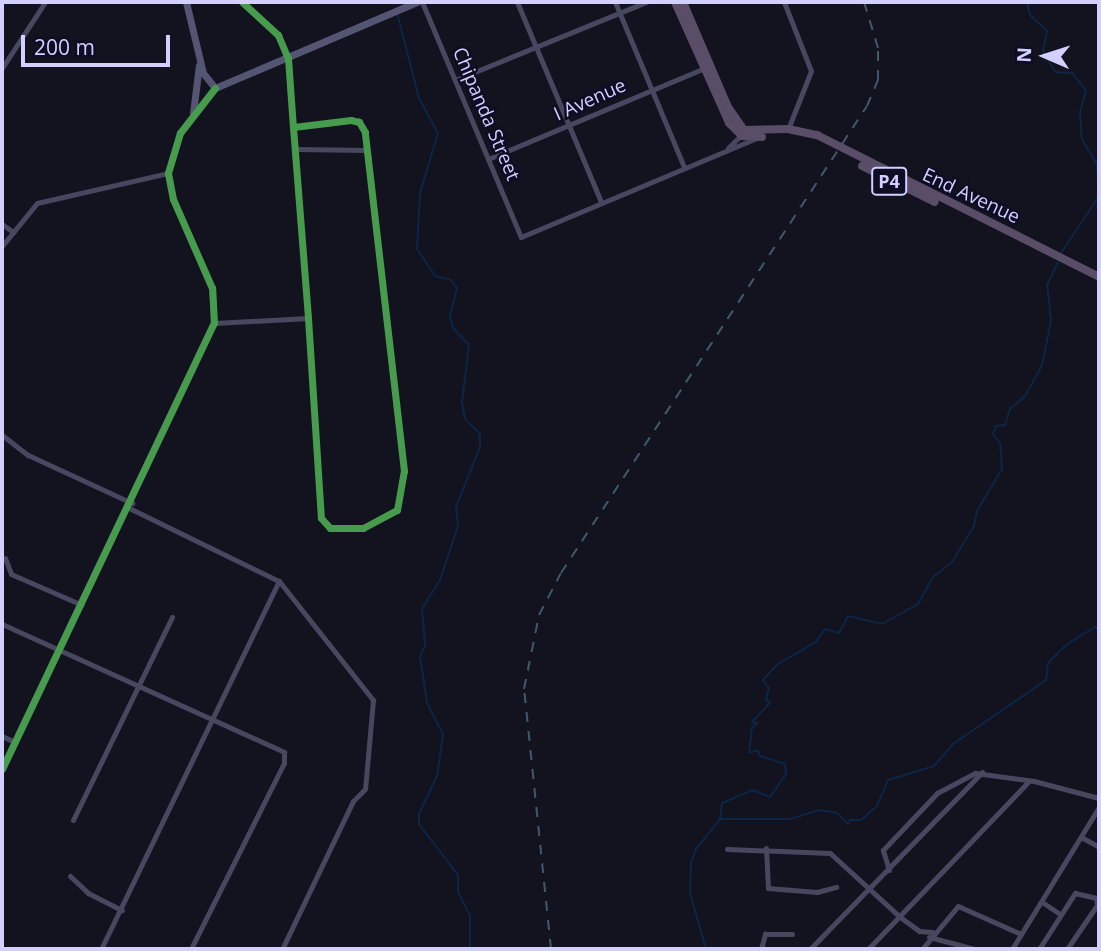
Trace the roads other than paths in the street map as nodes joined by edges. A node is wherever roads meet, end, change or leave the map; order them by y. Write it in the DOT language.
graph roads {
  1 [pos="45,2"];
  2 [pos="186,2"];
  3 [pos="242,2"];
  4 [pos="420,2"];
  5 [pos="517,2"];
  6 [pos="615,2"];
  7 [pos="646,2"];
  8 [pos="675,2"];
  9 [pos="683,2"];
  10 [pos="784,2"];
  11 [pos="620,13"];
  12 [pos="536,47"];
  13 [pos="288,58"];
  14 [pos="199,60"];
  15 [pos="2,68"];
  16 [pos="705,68"];
  17 [pos="455,80"];
  18 [pos="215,88"];
  19 [pos="652,90"];
  20 [pos="193,113"];
  21 [pos="293,127"];
  22 [pos="570,128"];
  23 [pos="788,129"];
  24 [pos="743,133"];
  25 [pos="756,138"];
  26 [pos="295,149"];
  27 [pos="367,150"];
  28 [pos="724,152"];
  29 [pos="488,159"];
  30 [pos="684,167"];
  31 [pos="167,173"];
  32 [pos="601,202"];
  33 [pos="2,224"];
  34 [pos="13,232"];
  35 [pos="521,237"];
  36 [pos="1035,245"];
  37 [pos="2,246"];
  38 [pos="1099,277"];
  39 [pos="308,318"];
  40 [pos="214,323"];
  41 [pos="2,435"];
  42 [pos="130,505"];
  43 [pos="5,558"];
  44 [pos="279,581"];
  45 [pos="82,605"];
  46 [pos="172,617"];
  47 [pos="2,625"];
  48 [pos="59,649"];
  49 [pos="141,686"];
  50 [pos="214,717"];
  51 [pos="2,736"];
  52 [pos="15,742"];
  53 [pos="2,769"];
  54 [pos="982,772"];
  55 [pos="1028,781"];
  56 [pos="1099,798"];
  57 [pos="1099,807"];
  58 [pos="72,820"];
  59 [pos="1081,837"];
  60 [pos="1099,847"];
  61 [pos="766,848"];
  62 [pos="727,849"];
  63 [pos="889,870"];
  64 [pos="70,876"];
  65 [pos="836,887"];
  66 [pos="870,889"];
  67 [pos="1042,902"];
  68 [pos="122,910"];
  69 [pos="1060,914"];
  70 [pos="900,917"];
  71 [pos="792,934"];
  72 [pos="931,934"];
  73 [pos="1020,934"];
  74 [pos="101,949"];
  75 [pos="191,949"];
  76 [pos="282,949"];
  77 [pos="761,949"];
  78 [pos="810,949"];
  79 [pos="868,949"];
  80 [pos="922,949"];
  81 [pos="977,949"];
  82 [pos="1012,949"];
  83 [pos="1039,949"];
  84 [pos="1068,949"];
  1 -- 15 [label="street"];
  2 -- 14 [label="main road"];
  3 -- 13 [label="street"];
  4 -- 13 [label="main road"];
  4 -- 17 [label="street, Chipanda Street"];
  5 -- 12 [label="street"];
  6 -- 11 [label="street"];
  7 -- 11 [label="street"];
  8 -- 16 [label="highway"];
  9 -- 24 [label="highway"];
  10 -- 23 [label="street"];
  11 -- 12 [label="street"];
  11 -- 19 [label="street"];
  12 -- 17 [label="street"];
  12 -- 22 [label="street"];
  13 -- 18 [label="main road"];
  13 -- 21 [label="street"];
  14 -- 18 [label="main road"];
  14 -- 20 [label="main road"];
  16 -- 19 [label="street, I Avenue"];
  16 -- 24 [label="highway"];
  17 -- 29 [label="street, Chipanda Street"];
  18 -- 20 [label="street"];
  19 -- 22 [label="street, I Avenue"];
  19 -- 30 [label="street"];
  20 -- 31 [label="street"];
  21 -- 26 [label="street"];
  21 -- 27 [label="street"];
  22 -- 29 [label="street, I Avenue"];
  22 -- 32 [label="street"];
  23 -- 24 [label="highway, End Avenue / P4"];
  23 -- 36 [label="highway, End Avenue / P4"];
  24 -- 25 [label="highway, End Avenue / P4"];
  24 -- 28 [label="street, End Avenue"];
  25 -- 28 [label="street, End Avenue"];
  25 -- 36 [label="highway, End Avenue / P4"];
  26 -- 27 [label="street"];
  26 -- 39 [label="street"];
  27 -- 39 [label="street"];
  28 -- 30 [label="street, End Avenue"];
  29 -- 35 [label="street, Chipanda Street"];
  30 -- 32 [label="street, End Avenue"];
  31 -- 34 [label="street"];
  31 -- 40 [label="street"];
  32 -- 35 [label="street, End Avenue"];
  33 -- 34 [label="street"];
  34 -- 37 [label="street"];
  36 -- 38 [label="highway, End Avenue / P4"];
  39 -- 40 [label="street"];
  40 -- 42 [label="street"];
  41 -- 42 [label="street"];
  42 -- 44 [label="street"];
  42 -- 45 [label="street"];
  43 -- 45 [label="street"];
  44 -- 50 [label="street"];
  44 -- 76 [label="street"];
  45 -- 48 [label="street"];
  46 -- 49 [label="street"];
  47 -- 48 [label="street"];
  48 -- 49 [label="street"];
  48 -- 52 [label="street"];
  49 -- 50 [label="street"];
  49 -- 58 [label="street"];
  50 -- 68 [label="street"];
  50 -- 75 [label="street"];
  51 -- 52 [label="street"];
  52 -- 53 [label="street"];
  54 -- 55 [label="street"];
  54 -- 63 [label="street"];
  54 -- 63 [label="street"];
  55 -- 56 [label="street"];
  55 -- 70 [label="street"];
  57 -- 59 [label="street"];
  59 -- 60 [label="street"];
  59 -- 67 [label="street"];
  61 -- 62 [label="street"];
  61 -- 65 [label="street"];
  61 -- 66 [label="street"];
  63 -- 66 [label="street"];
  64 -- 68 [label="street"];
  66 -- 70 [label="street"];
  66 -- 78 [label="street"];
  67 -- 69 [label="street"];
  67 -- 73 [label="street"];
  68 -- 74 [label="street"];
  69 -- 83 [label="street"];
  69 -- 84 [label="street"];
  70 -- 72 [label="street"];
  70 -- 79 [label="street"];
  71 -- 77 [label="street"];
  72 -- 73 [label="street"];
  72 -- 80 [label="street"];
  72 -- 81 [label="street"];
  73 -- 82 [label="street"];
}
